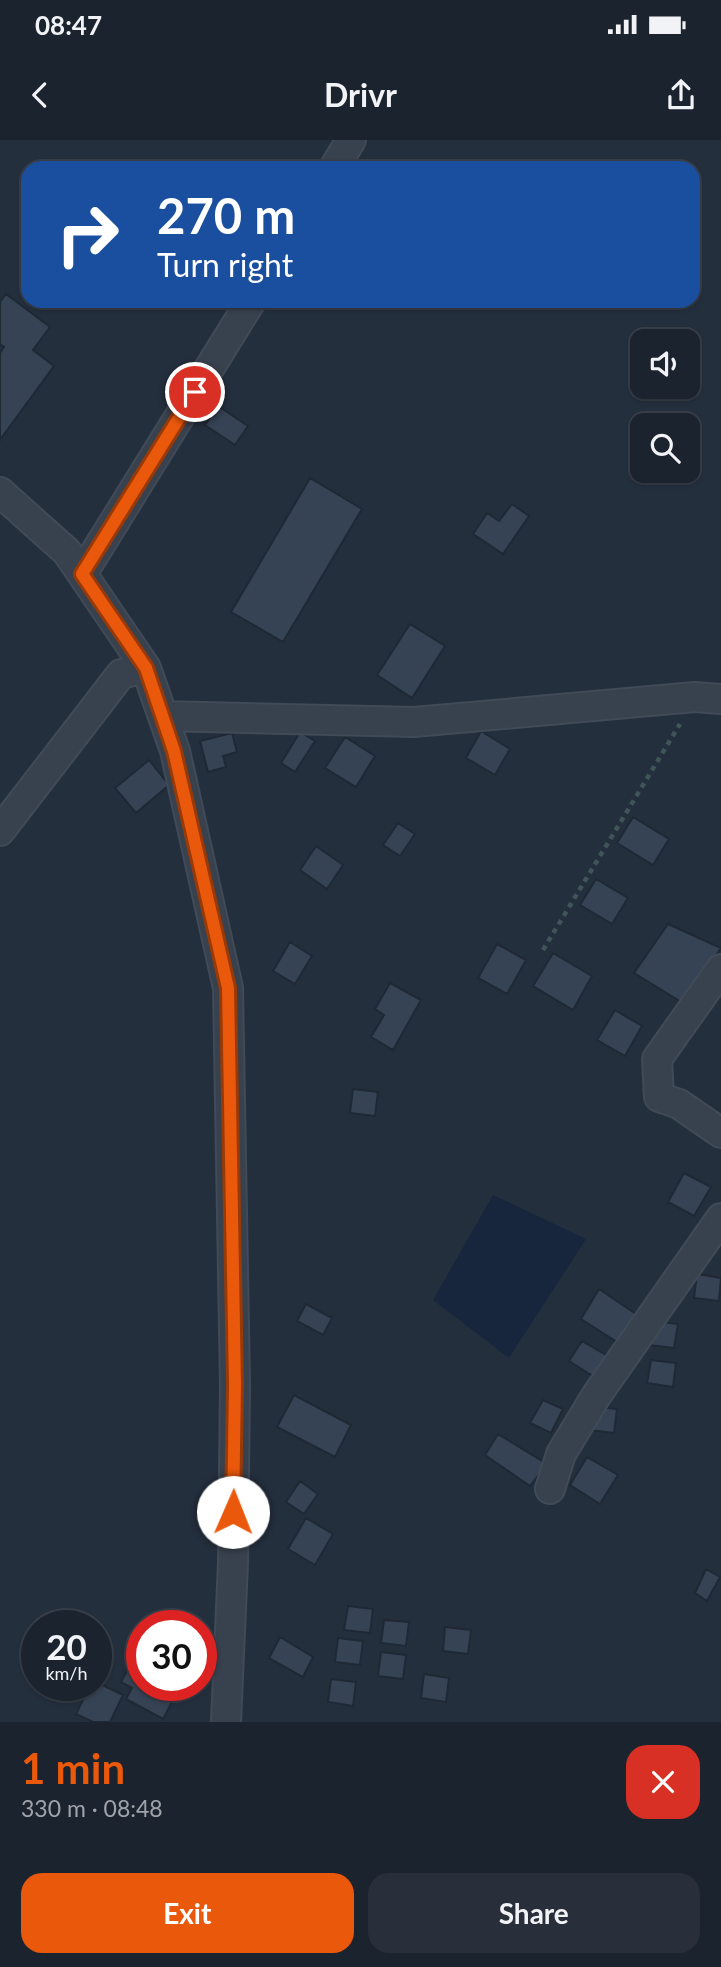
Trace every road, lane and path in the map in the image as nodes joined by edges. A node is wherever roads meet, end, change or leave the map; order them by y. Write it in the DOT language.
graph roads {
  1 [pos="351,140"];
  2 [pos="338,161"];
  3 [pos="247,308"];
  4 [pos="0,492"];
  5 [pos="82,574"];
  6 [pos="146,668"];
  7 [pos="680,699"];
  8 [pos="721,699"];
  9 [pos="163,716"];
  10 [pos="0,831"];
  11 [pos="543,950"];
  12 [pos="721,970"];
  13 [pos="721,1133"];
  14 [pos="721,1218"];
  15 [pos="550,1489"];
  16 [pos="226,1722"];
  1 -- 2 [label="street"];
  3 -- 5 [label="street"];
  4 -- 5 [label="street"];
  5 -- 6 [label="street"];
  6 -- 9 [label="street"];
  6 -- 10 [label="street"];
  7 -- 8 [label="street"];
  7 -- 9 [label="street"];
  7 -- 11 [label="path"];
  9 -- 16 [label="street"];
  12 -- 13 [label="street"];
  14 -- 15 [label="street"];
}
